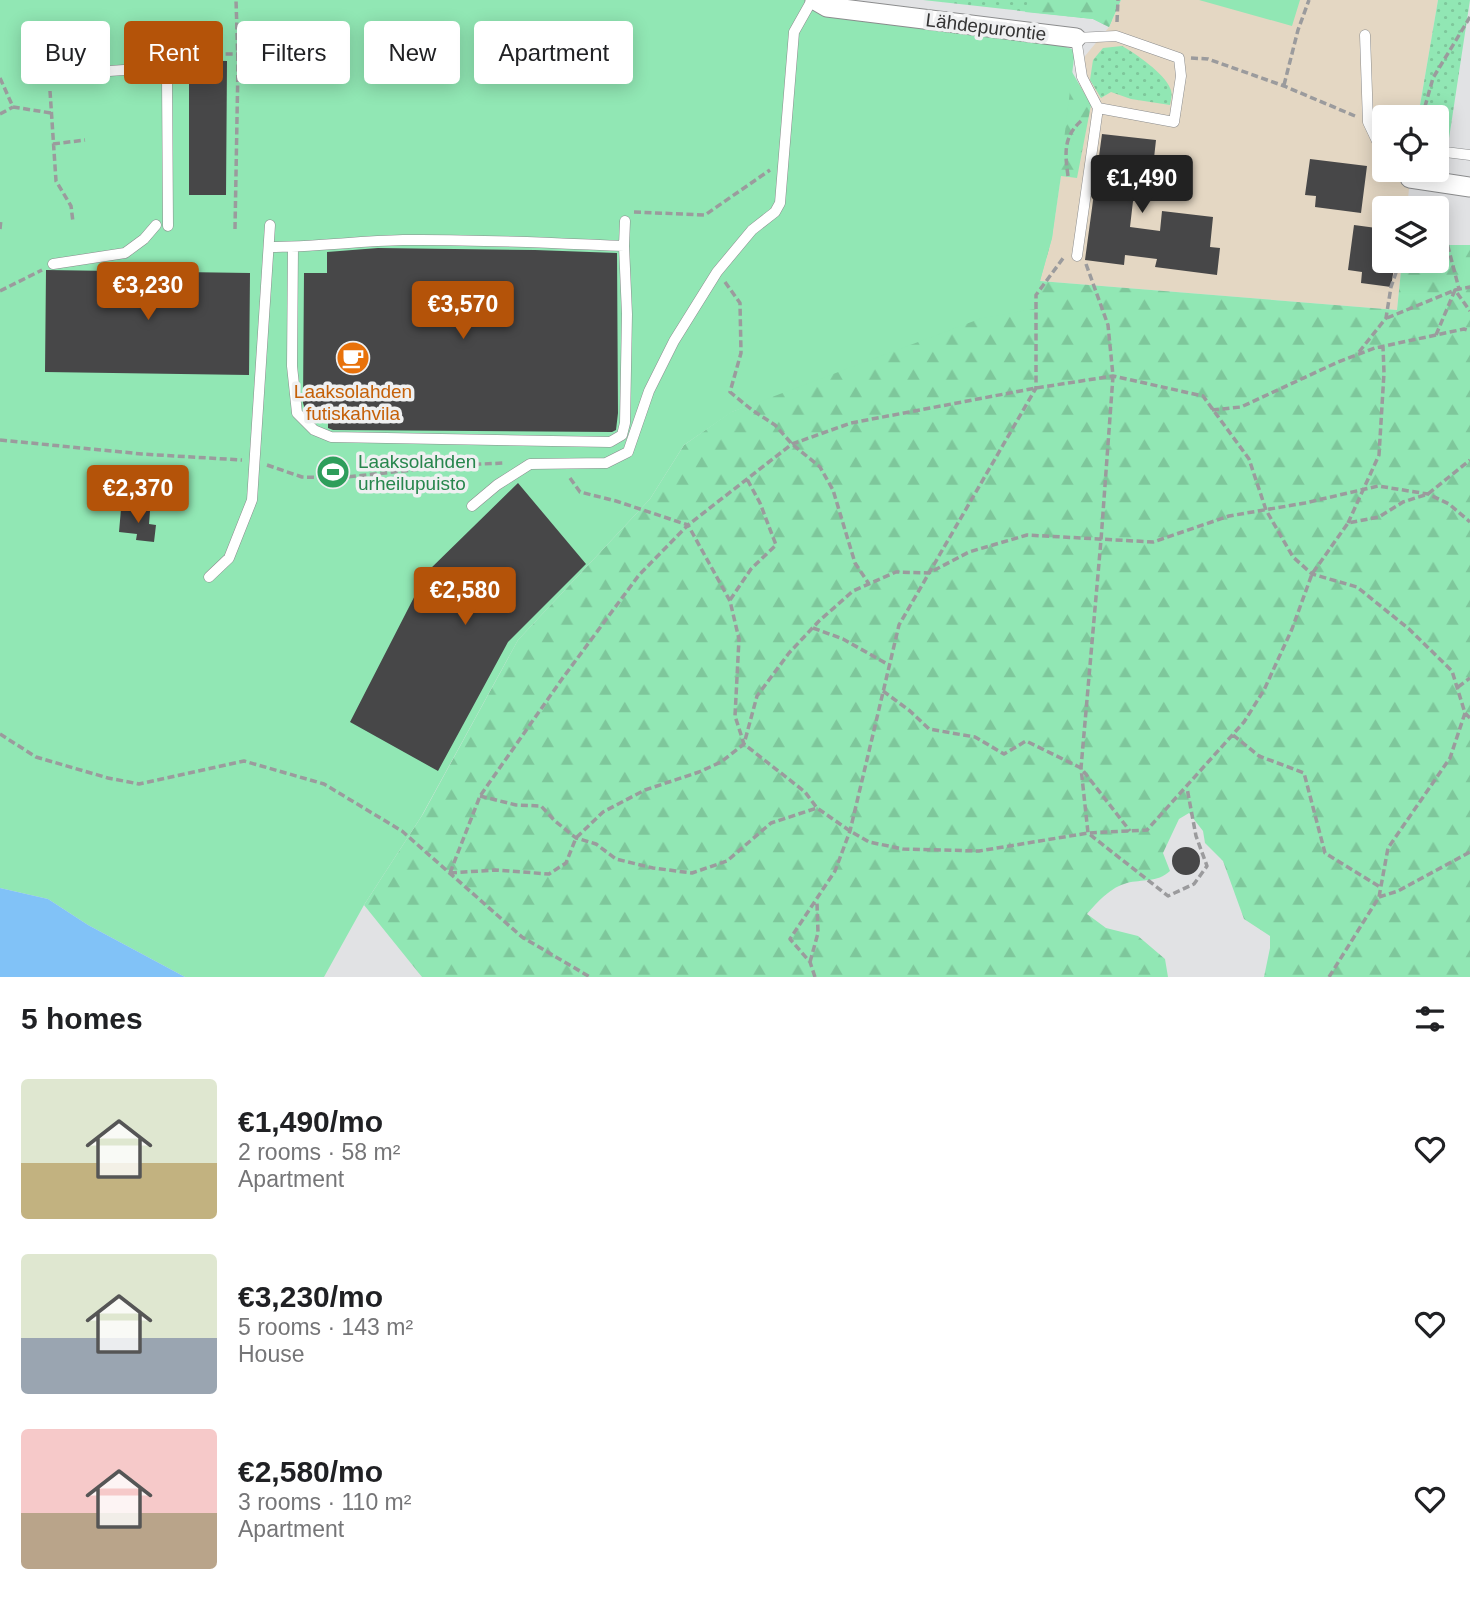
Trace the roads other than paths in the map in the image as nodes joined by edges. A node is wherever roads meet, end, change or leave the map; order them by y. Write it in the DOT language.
graph roads {
  1 [pos="813,0"];
  2 [pos="1364,35"];
  3 [pos="1076,38"];
  4 [pos="110,71"];
  5 [pos="1098,107"];
  6 [pos="1372,132"];
  7 [pos="1449,152"];
  8 [pos="1470,155"];
  9 [pos="1445,182"];
  10 [pos="1470,187"];
  11 [pos="627,217"];
  12 [pos="156,225"];
  13 [pos="270,225"];
  14 [pos="168,226"];
  15 [pos="624,246"];
  16 [pos="269,247"];
  17 [pos="293,247"];
  18 [pos="1077,256"];
  19 [pos="53,264"];
  20 [pos="472,506"];
  21 [pos="209,577"];
  1 -- 3 [label="street, Lähdepurontie"];
  1 -- 20 [label="lane"];
  2 -- 6 [label="lane"];
  3 -- 5 [label="lane"];
  3 -- 5 [label="lane"];
  4 -- 14 [label="lane"];
  5 -- 18 [label="lane"];
  7 -- 8 [label="lane"];
  9 -- 10 [label="street"];
  11 -- 15 [label="lane"];
  12 -- 19 [label="lane"];
  13 -- 16 [label="lane"];
  15 -- 17 [label="lane"];
  15 -- 17 [label="lane"];
  16 -- 17 [label="lane"];
  16 -- 21 [label="lane"];
}
